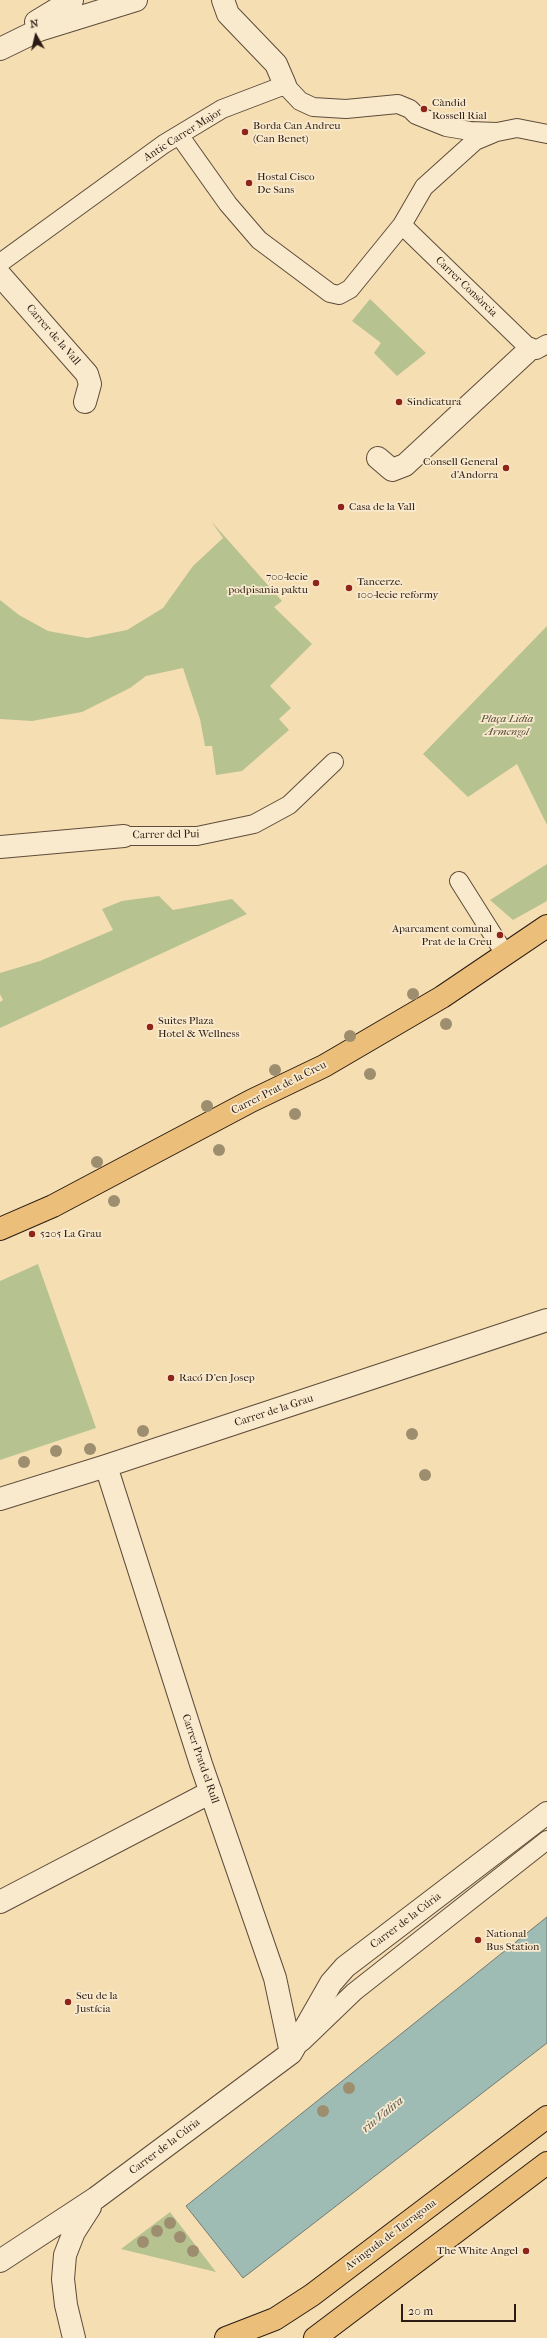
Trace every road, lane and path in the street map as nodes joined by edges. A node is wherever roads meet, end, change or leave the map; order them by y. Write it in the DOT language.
graph roads {
  1 [pos="72,0"];
  2 [pos="136,0"];
  3 [pos="223,0"];
  4 [pos="115,3"];
  5 [pos="0,43"];
  6 [pos="0,49"];
  7 [pos="285,85"];
  8 [pos="496,132"];
  9 [pos="547,134"];
  10 [pos="179,135"];
  11 [pos="402,225"];
  12 [pos="0,263"];
  13 [pos="0,275"];
  14 [pos="538,346"];
  15 [pos="85,402"];
  16 [pos="378,458"];
  17 [pos="334,762"];
  18 [pos="124,836"];
  19 [pos="0,847"];
  20 [pos="459,881"];
  21 [pos="547,926"];
  22 [pos="505,954"];
  23 [pos="0,1229"];
  24 [pos="547,1320"];
  25 [pos="106,1466"];
  26 [pos="0,1499"];
  27 [pos="211,1792"];
  28 [pos="547,1813"];
  29 [pos="547,1840"];
  30 [pos="0,1902"];
  31 [pos="291,2052"];
  32 [pos="547,2117"];
  33 [pos="547,2163"];
  34 [pos="96,2198"];
  35 [pos="0,2261"];
  36 [pos="74,2338"];
  37 [pos="226,2338"];
  38 [pos="315,2338"];
  1 -- 5 [label="street"];
  2 -- 4 [label="street"];
  3 -- 7 [label="street"];
  4 -- 6 [label="street"];
  7 -- 8 [label="lane"];
  7 -- 10 [label="lane, Antic Carrer Major"];
  8 -- 9 [label="lane"];
  8 -- 11 [label="lane"];
  10 -- 11 [label="lane"];
  10 -- 12 [label="lane, Antic Carrer Major"];
  11 -- 14 [label="lane, Carrer Consòrcia"];
  13 -- 15 [label="street, Carrer de la Vall"];
  14 -- 16 [label="street"];
  17 -- 18 [label="lane, Carrer del Pui"];
  18 -- 19 [label="street, Carrer del Pui"];
  20 -- 22 [label="lane"];
  21 -- 22 [label="main road, Carrer Prat de la Creu"];
  22 -- 23 [label="main road, Carrer Prat de la Creu"];
  24 -- 25 [label="street, Carrer de la Grau"];
  25 -- 26 [label="street, Carrer de la Grau"];
  25 -- 27 [label="street, Carrer Pratd el Rull"];
  27 -- 30 [label="street"];
  27 -- 31 [label="street, Carrer Pratd el Rull"];
  28 -- 31 [label="street, Carrer de la Cúria"];
  29 -- 31 [label="lane, Carrer de la Cúria"];
  31 -- 34 [label="street, Carrer de la Cúria"];
  32 -- 37 [label="main road, Avinguda de Tarragona"];
  33 -- 38 [label="main road"];
  34 -- 35 [label="street, Carrer de la Cúria"];
  34 -- 36 [label="street, Carrer de la Cúria"];
}
